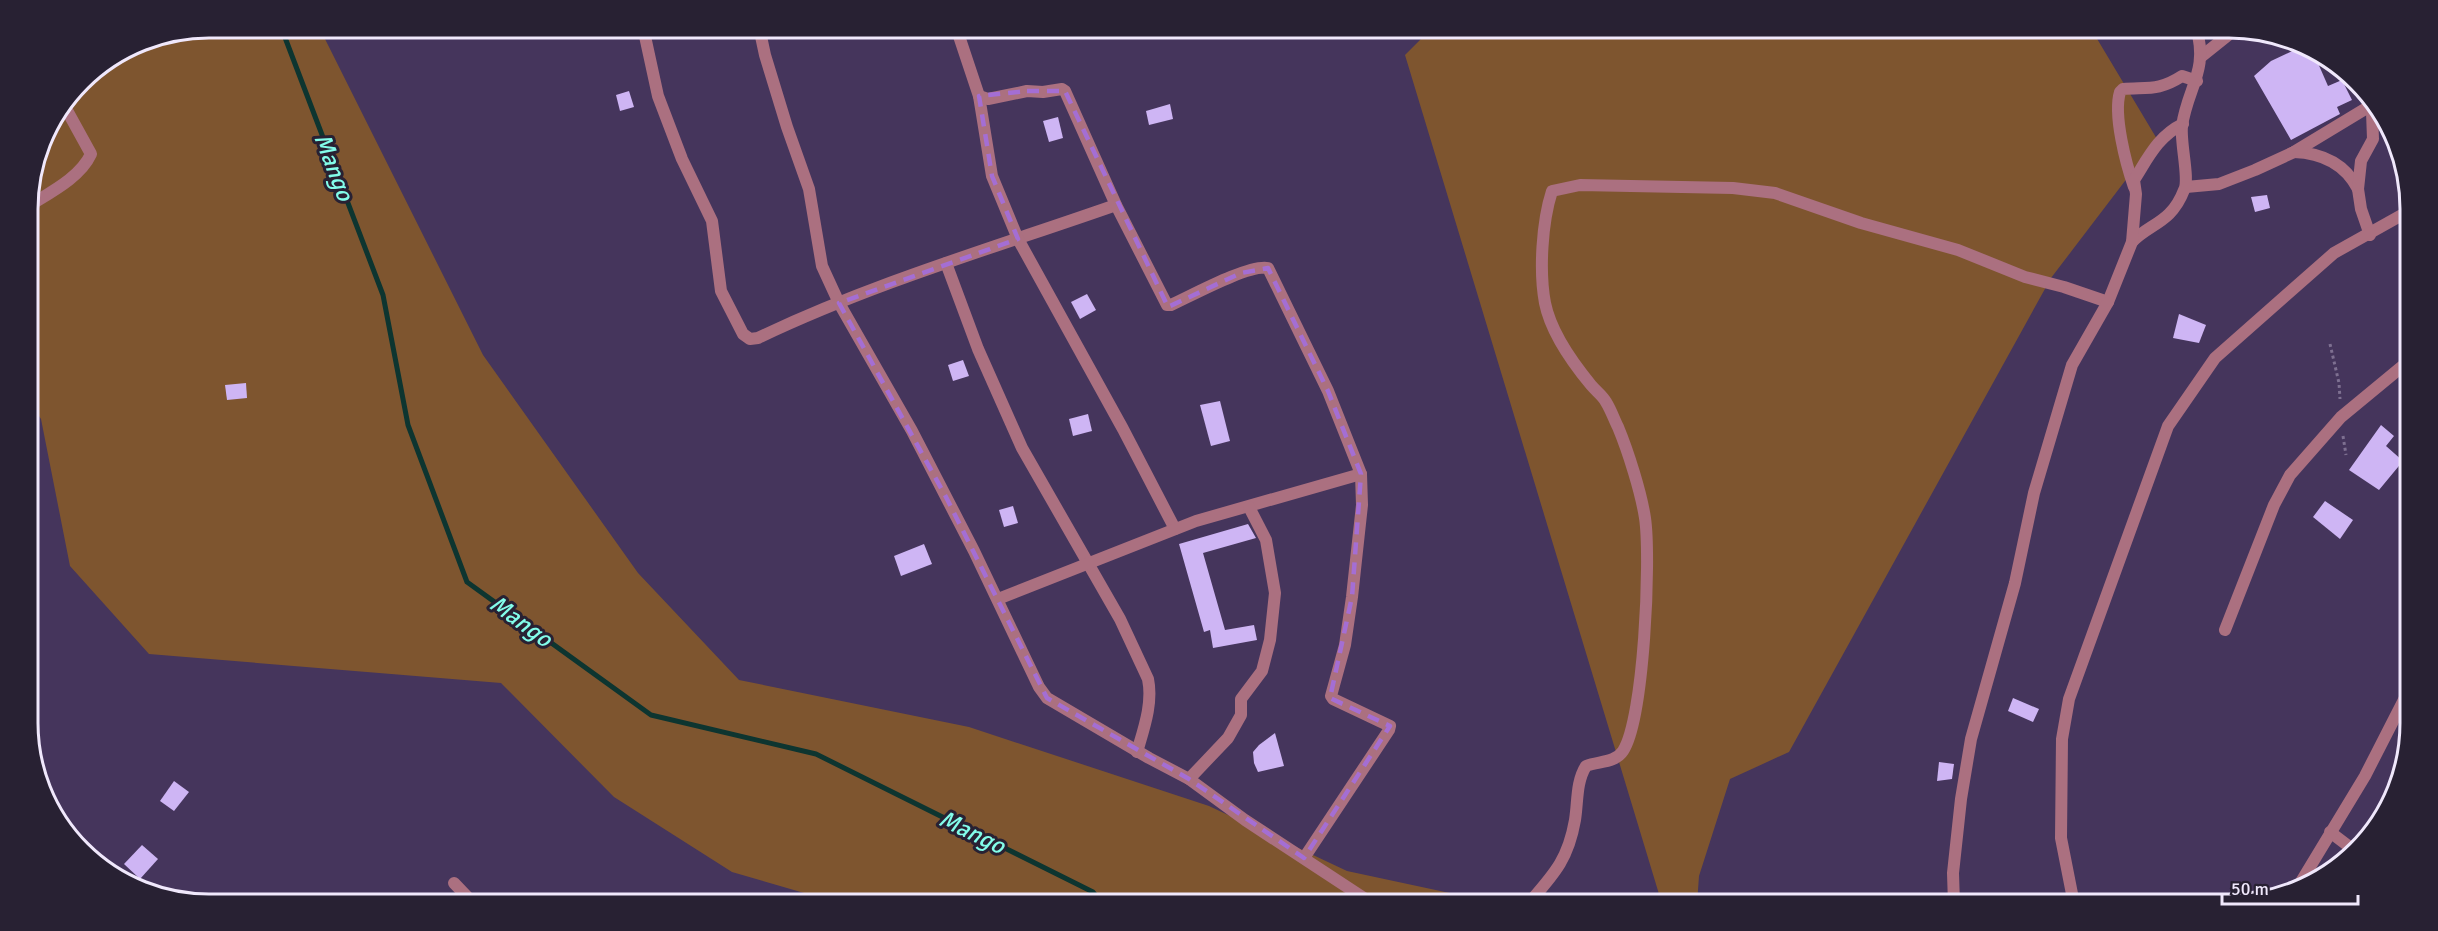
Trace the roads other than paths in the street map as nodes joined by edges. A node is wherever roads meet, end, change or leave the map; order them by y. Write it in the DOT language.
graph roads {
  1 [pos="2198,37"];
  2 [pos="2226,37"];
  3 [pos="645,38"];
  4 [pos="761,38"];
  5 [pos="960,38"];
  6 [pos="2202,56"];
  7 [pos="2197,81"];
  8 [pos="980,96"];
  9 [pos="2367,108"];
  10 [pos="68,112"];
  11 [pos="2372,114"];
  12 [pos="2183,124"];
  13 [pos="2294,152"];
  14 [pos="2186,187"];
  15 [pos="2358,189"];
  16 [pos="2136,194"];
  17 [pos="38,200"];
  18 [pos="1116,206"];
  19 [pos="2400,217"];
  20 [pos="2370,234"];
  21 [pos="1018,239"];
  22 [pos="2132,242"];
  23 [pos="946,263"];
  24 [pos="2108,302"];
  25 [pos="839,303"];
  26 [pos="2400,368"];
  27 [pos="1361,474"];
  28 [pos="1249,507"];
  29 [pos="1175,529"];
  30 [pos="1089,564"];
  31 [pos="998,599"];
  32 [pos="2225,630"];
  33 [pos="2400,708"];
  34 [pos="1137,752"];
  35 [pos="1189,778"];
  36 [pos="2330,832"];
  37 [pos="2348,845"];
  38 [pos="1304,858"];
  39 [pos="2304,876"];
  40 [pos="454,883"];
  41 [pos="1357,893"];
  42 [pos="1537,893"];
  43 [pos="1954,893"];
  44 [pos="2072,893"];
  45 [pos="464,894"];
  1 -- 6 [label="street"];
  2 -- 6 [label="street"];
  3 -- 25 [label="street"];
  4 -- 25 [label="street"];
  5 -- 8 [label="street"];
  6 -- 7 [label="street"];
  7 -- 12 [label="street"];
  7 -- 16 [label="street"];
  8 -- 18 [label="street"];
  8 -- 21 [label="street"];
  9 -- 13 [label="street"];
  10 -- 17 [label="street"];
  11 -- 15 [label="street"];
  12 -- 14 [label="street"];
  12 -- 16 [label="street"];
  13 -- 14 [label="street"];
  13 -- 15 [label="street"];
  14 -- 22 [label="street"];
  15 -- 20 [label="street"];
  16 -- 22 [label="street"];
  18 -- 21 [label="street"];
  18 -- 27 [label="street"];
  19 -- 20 [label="street"];
  20 -- 44 [label="street"];
  21 -- 23 [label="street"];
  21 -- 29 [label="street"];
  22 -- 24 [label="street"];
  23 -- 25 [label="street"];
  23 -- 30 [label="street"];
  24 -- 42 [label="street"];
  24 -- 43 [label="street"];
  25 -- 31 [label="street"];
  26 -- 32 [label="street"];
  27 -- 28 [label="street"];
  27 -- 38 [label="street"];
  28 -- 29 [label="street"];
  28 -- 35 [label="street"];
  29 -- 30 [label="street"];
  30 -- 31 [label="street"];
  30 -- 34 [label="street"];
  31 -- 34 [label="street"];
  33 -- 36 [label="street"];
  34 -- 35 [label="street"];
  35 -- 38 [label="street"];
  36 -- 37 [label="street"];
  36 -- 39 [label="street"];
  38 -- 41 [label="street"];
  40 -- 45 [label="street"];
}
